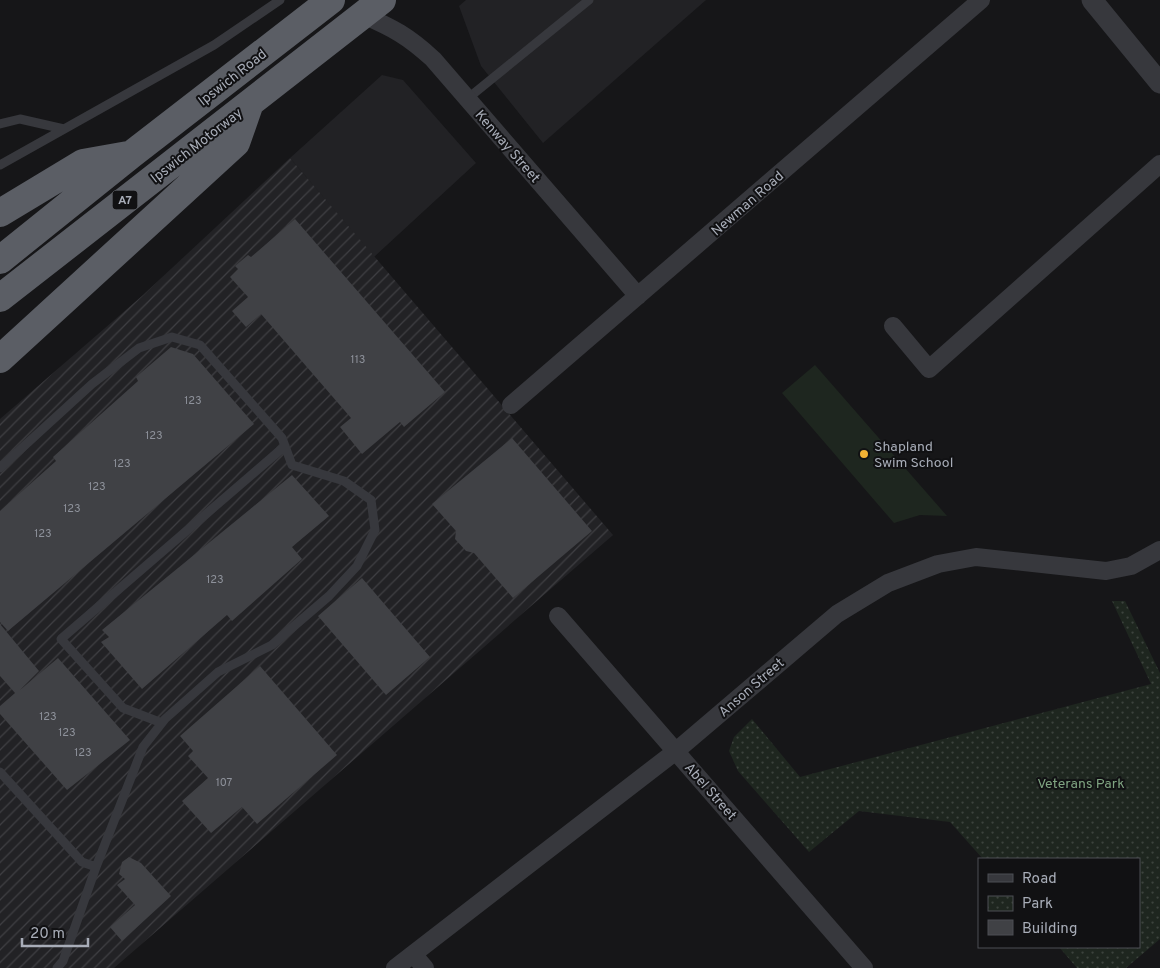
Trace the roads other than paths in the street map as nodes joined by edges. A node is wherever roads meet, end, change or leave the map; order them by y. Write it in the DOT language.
graph roads {
  1 [pos="280,0"];
  2 [pos="331,0"];
  3 [pos="589,0"];
  4 [pos="981,0"];
  5 [pos="1092,0"];
  6 [pos="372,8"];
  7 [pos="1160,83"];
  8 [pos="467,99"];
  9 [pos="250,103"];
  10 [pos="0,124"];
  11 [pos="64,129"];
  12 [pos="132,154"];
  13 [pos="1160,164"];
  14 [pos="0,165"];
  15 [pos="0,213"];
  16 [pos="0,260"];
  17 [pos="638,296"];
  18 [pos="0,298"];
  19 [pos="893,326"];
  20 [pos="0,359"];
  21 [pos="511,405"];
  22 [pos="285,446"];
  23 [pos="0,468"];
  24 [pos="1160,550"];
  25 [pos="558,616"];
  26 [pos="162,723"];
  27 [pos="676,751"];
  28 [pos="0,772"];
  29 [pos="96,867"];
  30 [pos="413,954"];
  31 [pos="57,968"];
  32 [pos="395,968"];
  33 [pos="425,968"];
  34 [pos="864,968"];
  1 -- 11 [label="lane"];
  2 -- 12 [label="highway, Ipswich Road / A7"];
  3 -- 8 [label="lane"];
  4 -- 17 [label="street, Newman Road"];
  5 -- 7 [label="street"];
  6 -- 8 [label="street, Kenway Street"];
  6 -- 9 [label="highway, A7"];
  8 -- 17 [label="street, Kenway Street"];
  9 -- 18 [label="highway, Ipswich Motorway / A7"];
  9 -- 20 [label="highway"];
  10 -- 11 [label="lane"];
  11 -- 14 [label="lane"];
  12 -- 15 [label="highway"];
  12 -- 16 [label="highway, A7"];
  13 -- 19 [label="street"];
  17 -- 21 [label="street, Newman Road"];
  22 -- 23 [label="lane"];
  22 -- 26 [label="lane"];
  22 -- 26 [label="lane"];
  24 -- 27 [label="street, Anson Street"];
  25 -- 27 [label="street, Abel Street"];
  26 -- 29 [label="lane"];
  27 -- 30 [label="street, Anson Street"];
  27 -- 34 [label="street, Abel Street"];
  28 -- 29 [label="lane"];
  29 -- 31 [label="lane"];
  30 -- 32 [label="street, Anson Street"];
  30 -- 33 [label="street"];
}
